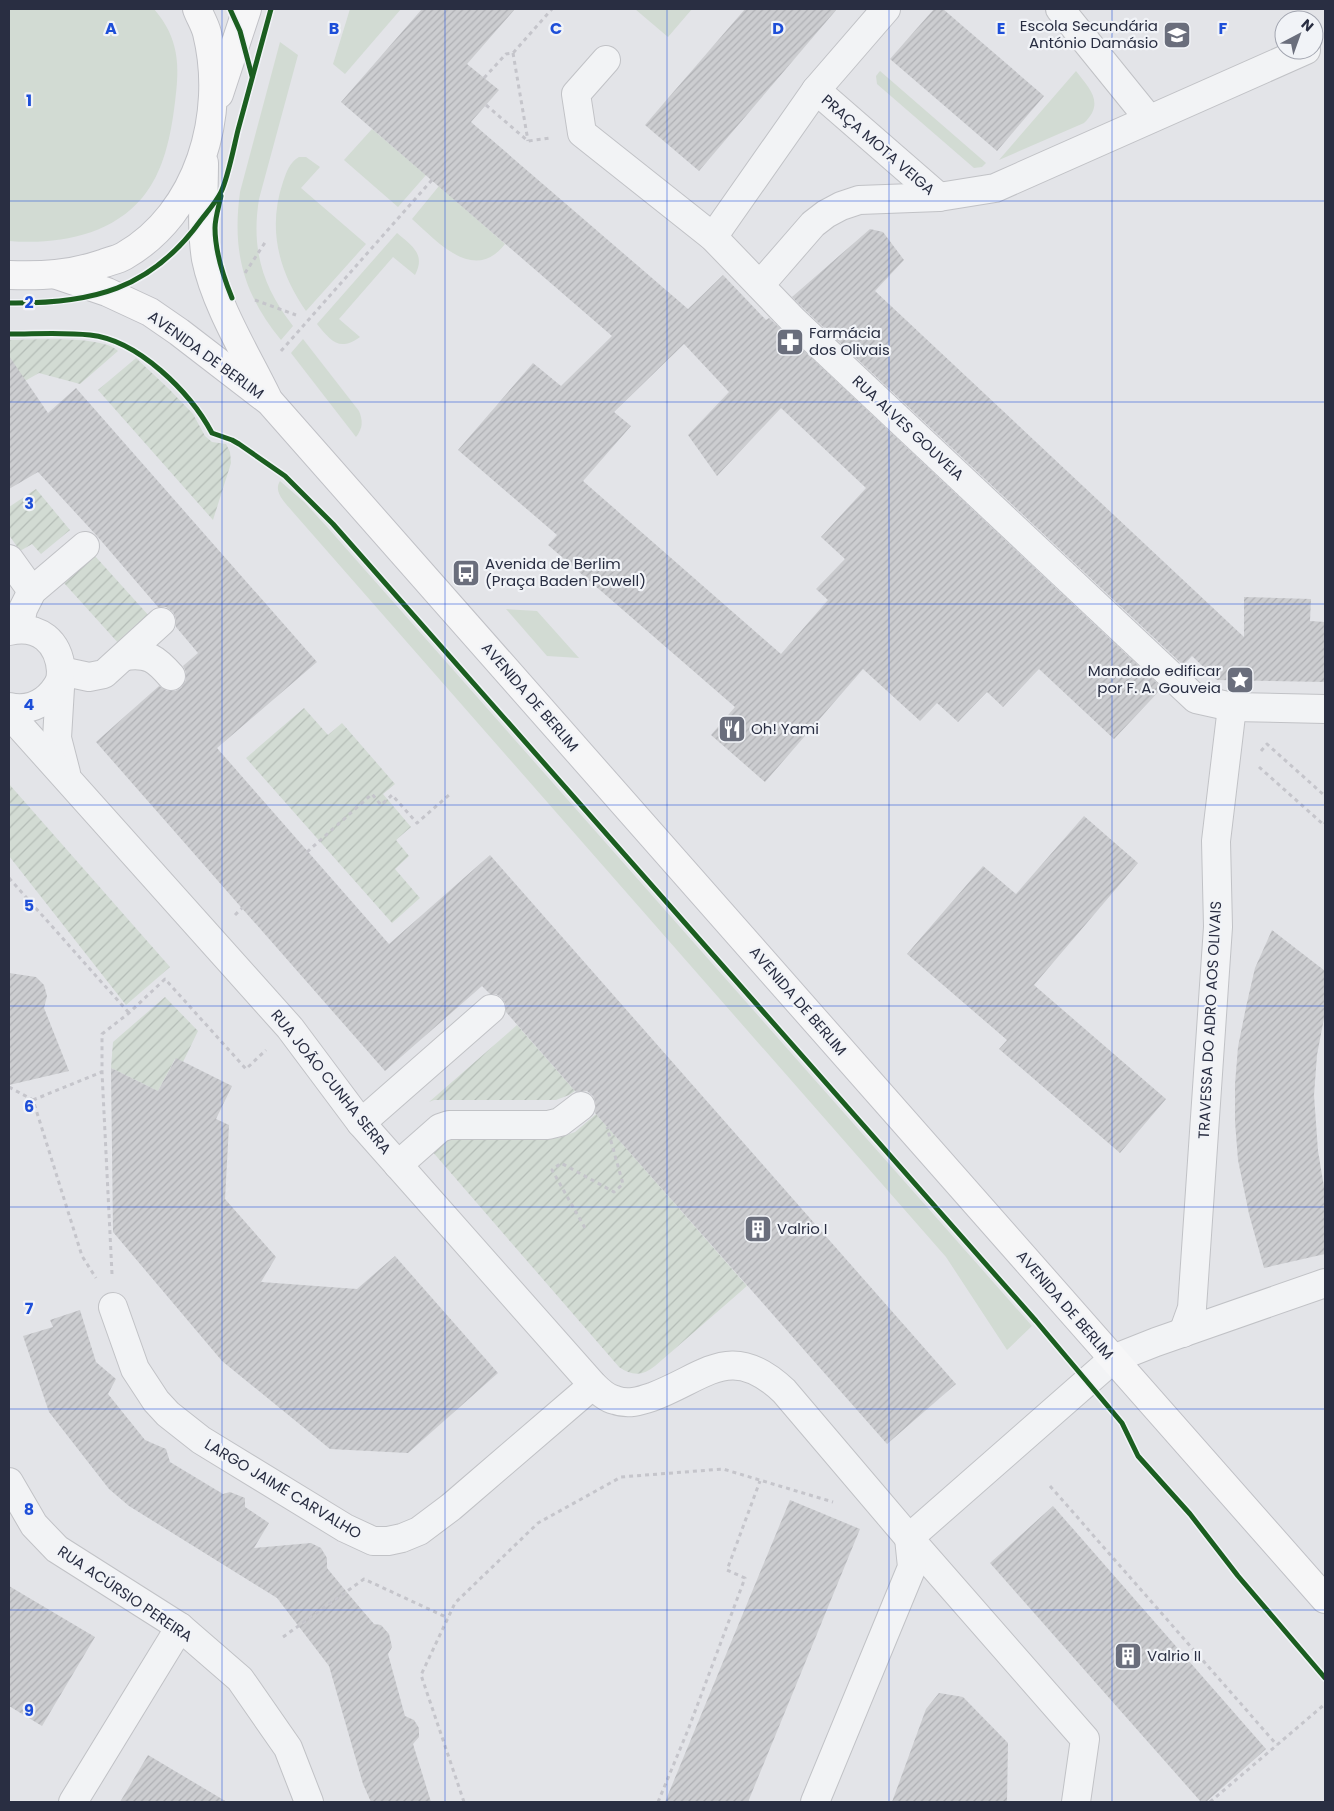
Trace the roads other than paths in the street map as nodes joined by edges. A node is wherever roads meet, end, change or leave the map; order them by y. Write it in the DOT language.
graph roads {
  1 [pos="197,9"];
  2 [pos="247,9"];
  3 [pos="886,9"];
  4 [pos="1060,9"];
  5 [pos="606,60"];
  6 [pos="1284,60"];
  7 [pos="816,90"];
  8 [pos="213,112"];
  9 [pos="1149,120"];
  10 [pos="204,152"];
  11 [pos="938,197"];
  12 [pos="713,237"];
  13 [pos="9,275"];
  14 [pos="57,275"];
  15 [pos="760,285"];
  16 [pos="270,402"];
  17 [pos="85,546"];
  18 [pos="9,559"];
  19 [pos="32,591"];
  20 [pos="161,622"];
  21 [pos="14,630"];
  22 [pos="125,656"];
  23 [pos="61,676"];
  24 [pos="171,676"];
  25 [pos="9,707"];
  26 [pos="1325,709"];
  27 [pos="9,714"];
  28 [pos="1231,716"];
  29 [pos="68,780"];
  30 [pos="491,1009"];
  31 [pos="581,1106"];
  32 [pos="361,1123"];
  33 [pos="398,1165"];
  34 [pos="1325,1283"];
  35 [pos="113,1307"];
  36 [pos="1183,1333"];
  37 [pos="1113,1359"];
  38 [pos="593,1385"];
  39 [pos="9,1482"];
  40 [pos="909,1538"];
  41 [pos="1325,1599"];
  42 [pos="180,1627"];
  43 [pos="73,1802"];
  44 [pos="309,1802"];
  45 [pos="815,1802"];
  46 [pos="1076,1802"];
  1 -- 8 [label="main road"];
  2 -- 8 [label="main road"];
  3 -- 7 [label="street, PRAÇA MOTA VEIGA"];
  4 -- 9 [label="street"];
  5 -- 12 [label="street, RUA ALVES GOUVEIA"];
  6 -- 9 [label="street"];
  7 -- 11 [label="street, PRAÇA MOTA VEIGA"];
  7 -- 12 [label="street, PRAÇA MOTA VEIGA"];
  8 -- 10 [label="main road"];
  9 -- 11 [label="street"];
  10 -- 14 [label="main road"];
  10 -- 16 [label="main road, AVENIDA DE BERLIM"];
  11 -- 15 [label="street, PRAÇA MOTA VEIGA"];
  12 -- 15 [label="street, RUA ALVES GOUVEIA"];
  13 -- 14 [label="main road"];
  14 -- 16 [label="main road, AVENIDA DE BERLIM"];
  15 -- 28 [label="street, RUA ALVES GOUVEIA"];
  16 -- 37 [label="main road, AVENIDA DE BERLIM"];
  17 -- 19 [label="street"];
  18 -- 19 [label="street"];
  19 -- 21 [label="street"];
  20 -- 22 [label="street"];
  21 -- 23 [label="street, RUA JOÃO CUNHA SERRA"];
  22 -- 23 [label="street"];
  22 -- 24 [label="street"];
  23 -- 25 [label="street"];
  23 -- 29 [label="street, RUA JOÃO CUNHA SERRA"];
  26 -- 28 [label="street, RUA ALVES GOUVEIA"];
  27 -- 29 [label="street, RUA JOÃO CUNHA SERRA"];
  28 -- 36 [label="street, TRAVESSA DO ADRO AOS OLIVAIS"];
  29 -- 32 [label="street, RUA JOÃO CUNHA SERRA"];
  30 -- 32 [label="street"];
  31 -- 33 [label="street"];
  32 -- 33 [label="street, RUA JOÃO CUNHA SERRA"];
  33 -- 38 [label="street, RUA JOÃO CUNHA SERRA"];
  34 -- 36 [label="street"];
  35 -- 38 [label="street, LARGO JAIME CARVALHO"];
  36 -- 37 [label="street"];
  37 -- 40 [label="street"];
  37 -- 41 [label="main road, AVENIDA DE BERLIM"];
  38 -- 40 [label="street, RUA JOÃO CUNHA SERRA"];
  39 -- 42 [label="street, RUA ACÚRSIO PEREIRA"];
  40 -- 45 [label="street"];
  40 -- 46 [label="street, RUA JOÃO CUNHA SERRA"];
  42 -- 43 [label="street"];
  42 -- 44 [label="street, RUA ACÚRSIO PEREIRA"];
}
